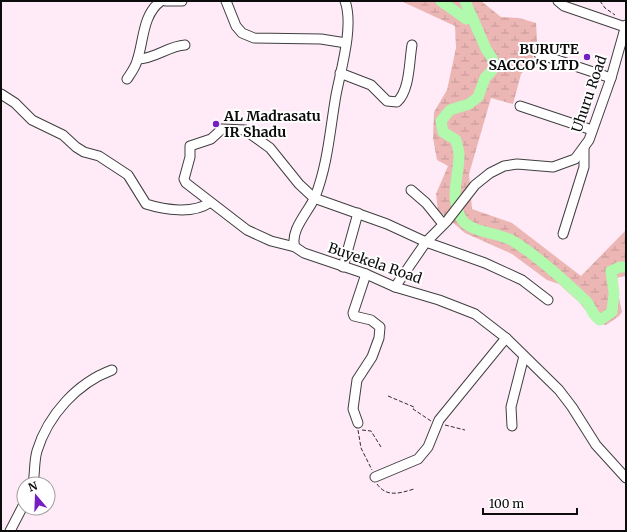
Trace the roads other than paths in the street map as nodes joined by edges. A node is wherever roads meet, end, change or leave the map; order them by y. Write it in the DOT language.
graph roads {
  1 [pos="160,1"];
  2 [pos="166,1"];
  3 [pos="182,1"];
  4 [pos="226,1"];
  5 [pos="345,1"];
  6 [pos="558,1"];
  7 [pos="626,26"];
  8 [pos="346,43"];
  9 [pos="185,45"];
  10 [pos="412,45"];
  11 [pos="539,54"];
  12 [pos="138,59"];
  13 [pos="340,73"];
  14 [pos="611,78"];
  15 [pos="127,80"];
  16 [pos="1,94"];
  17 [pos="520,106"];
  18 [pos="592,130"];
  19 [pos="584,148"];
  20 [pos="411,190"];
  21 [pos="314,198"];
  22 [pos="209,203"];
  23 [pos="358,213"];
  24 [pos="445,223"];
  25 [pos="563,234"];
  26 [pos="426,242"];
  27 [pos="295,247"];
  28 [pos="343,267"];
  29 [pos="366,274"];
  30 [pos="395,287"];
  31 [pos="548,300"];
  32 [pos="506,338"];
  33 [pos="524,356"];
  34 [pos="112,370"];
  35 [pos="358,426"];
  36 [pos="512,426"];
  37 [pos="34,476"];
  38 [pos="375,477"];
  39 [pos="626,478"];
  40 [pos="18,516"];
  41 [pos="10,531"];
  1 -- 12 [label="street"];
  2 -- 3 [label="street"];
  4 -- 8 [label="street"];
  5 -- 8 [label="street"];
  6 -- 7 [label="street"];
  7 -- 14 [label="street, Uhuru Road"];
  8 -- 13 [label="street"];
  9 -- 12 [label="street"];
  10 -- 13 [label="street"];
  11 -- 14 [label="street"];
  12 -- 15 [label="street"];
  13 -- 21 [label="street"];
  14 -- 18 [label="street, Uhuru Road"];
  16 -- 22 [label="street"];
  17 -- 18 [label="street"];
  18 -- 19 [label="street, Uhuru Road"];
  19 -- 24 [label="street, Uhuru Road"];
  19 -- 25 [label="street"];
  20 -- 24 [label="street"];
  21 -- 22 [label="street, Buyekela Road"];
  21 -- 23 [label="street"];
  21 -- 27 [label="street"];
  22 -- 27 [label="street, Buyekela Road"];
  23 -- 26 [label="street"];
  23 -- 28 [label="street"];
  24 -- 26 [label="street, Uhuru Road"];
  26 -- 30 [label="street, Uhuru Road"];
  26 -- 31 [label="street"];
  27 -- 28 [label="street, Buyekela Road"];
  28 -- 29 [label="street, Buyekela Road"];
  29 -- 30 [label="street, Buyekela Road"];
  29 -- 35 [label="street"];
  30 -- 32 [label="street, Buyekela Road"];
  32 -- 33 [label="street, Buyekela Road"];
  32 -- 38 [label="street"];
  33 -- 36 [label="street"];
  33 -- 39 [label="street, Buyekela Road"];
  34 -- 37 [label="street"];
  40 -- 41 [label="street"];
}
